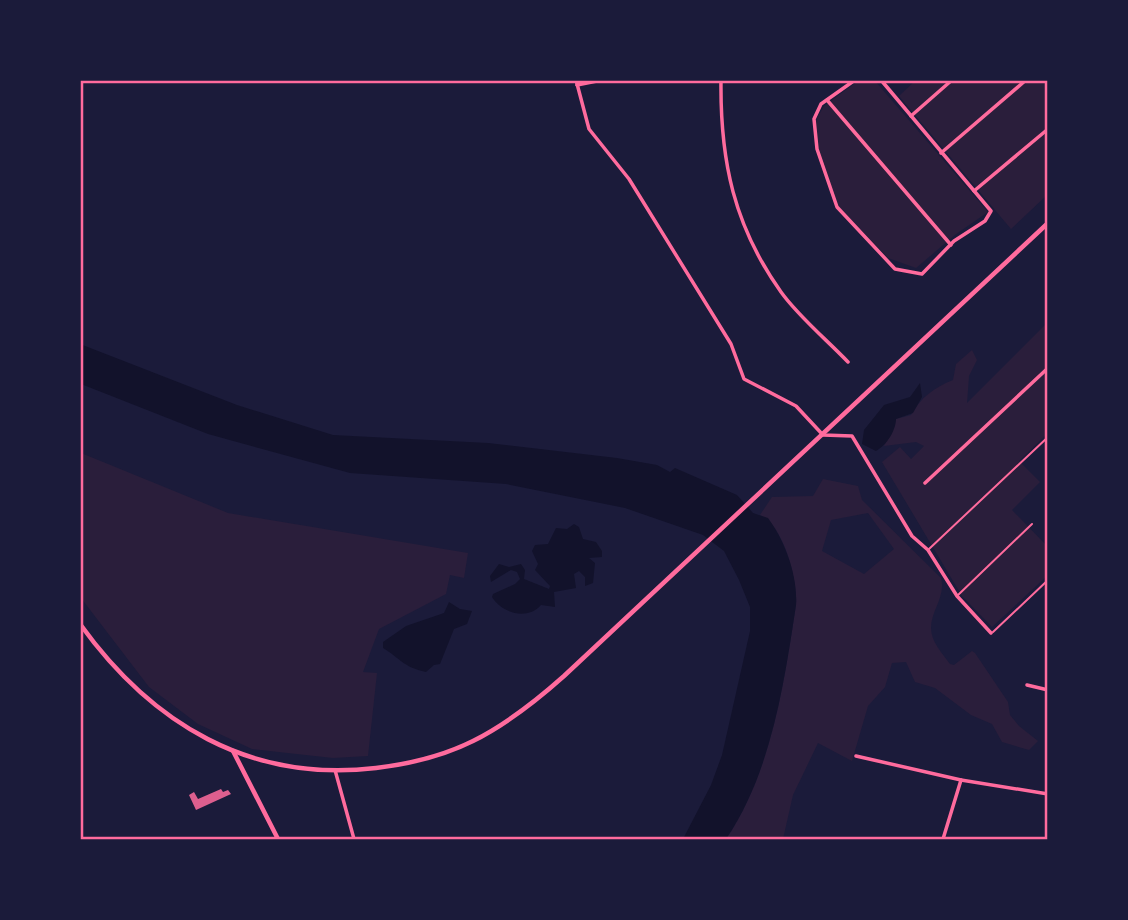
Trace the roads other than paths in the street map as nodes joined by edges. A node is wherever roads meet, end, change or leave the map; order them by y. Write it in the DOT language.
graph roads {
  1 [pos="602,80"];
  2 [pos="720,80"];
  3 [pos="855,80"];
  4 [pos="881,80"];
  5 [pos="952,80"];
  6 [pos="1026,80"];
  7 [pos="576,83"];
  8 [pos="827,100"];
  9 [pos="911,117"];
  10 [pos="1048,129"];
  11 [pos="942,153"];
  12 [pos="974,191"];
  13 [pos="1048,223"];
  14 [pos="951,244"];
  15 [pos="848,362"];
  16 [pos="1048,369"];
  17 [pos="823,435"];
  18 [pos="1048,438"];
  19 [pos="925,483"];
  20 [pos="1032,524"];
  21 [pos="928,550"];
  22 [pos="1048,580"];
  23 [pos="957,596"];
  24 [pos="80,624"];
  25 [pos="991,633"];
  26 [pos="1027,685"];
  27 [pos="1048,690"];
  28 [pos="233,751"];
  29 [pos="856,756"];
  30 [pos="335,771"];
  31 [pos="961,780"];
  32 [pos="1048,794"];
  33 [pos="278,839"];
  34 [pos="354,839"];
  35 [pos="943,839"];
  1 -- 7 [label="street"];
  2 -- 15 [label="street"];
  3 -- 8 [label="street"];
  4 -- 9 [label="street"];
  5 -- 9 [label="street"];
  6 -- 11 [label="street"];
  7 -- 17 [label="street"];
  8 -- 14 [label="street"];
  8 -- 14 [label="street"];
  9 -- 11 [label="street"];
  10 -- 12 [label="street"];
  11 -- 12 [label="street"];
  12 -- 14 [label="street"];
  13 -- 17 [label="main road"];
  16 -- 19 [label="street"];
  17 -- 21 [label="street"];
  17 -- 30 [label="main road"];
  18 -- 21 [label="lane"];
  20 -- 23 [label="lane"];
  21 -- 23 [label="street"];
  22 -- 25 [label="lane"];
  23 -- 25 [label="street"];
  24 -- 28 [label="main road"];
  26 -- 27 [label="street"];
  28 -- 30 [label="main road"];
  28 -- 33 [label="main road"];
  29 -- 31 [label="street"];
  30 -- 34 [label="street"];
  31 -- 32 [label="street"];
  31 -- 35 [label="street"];
}
